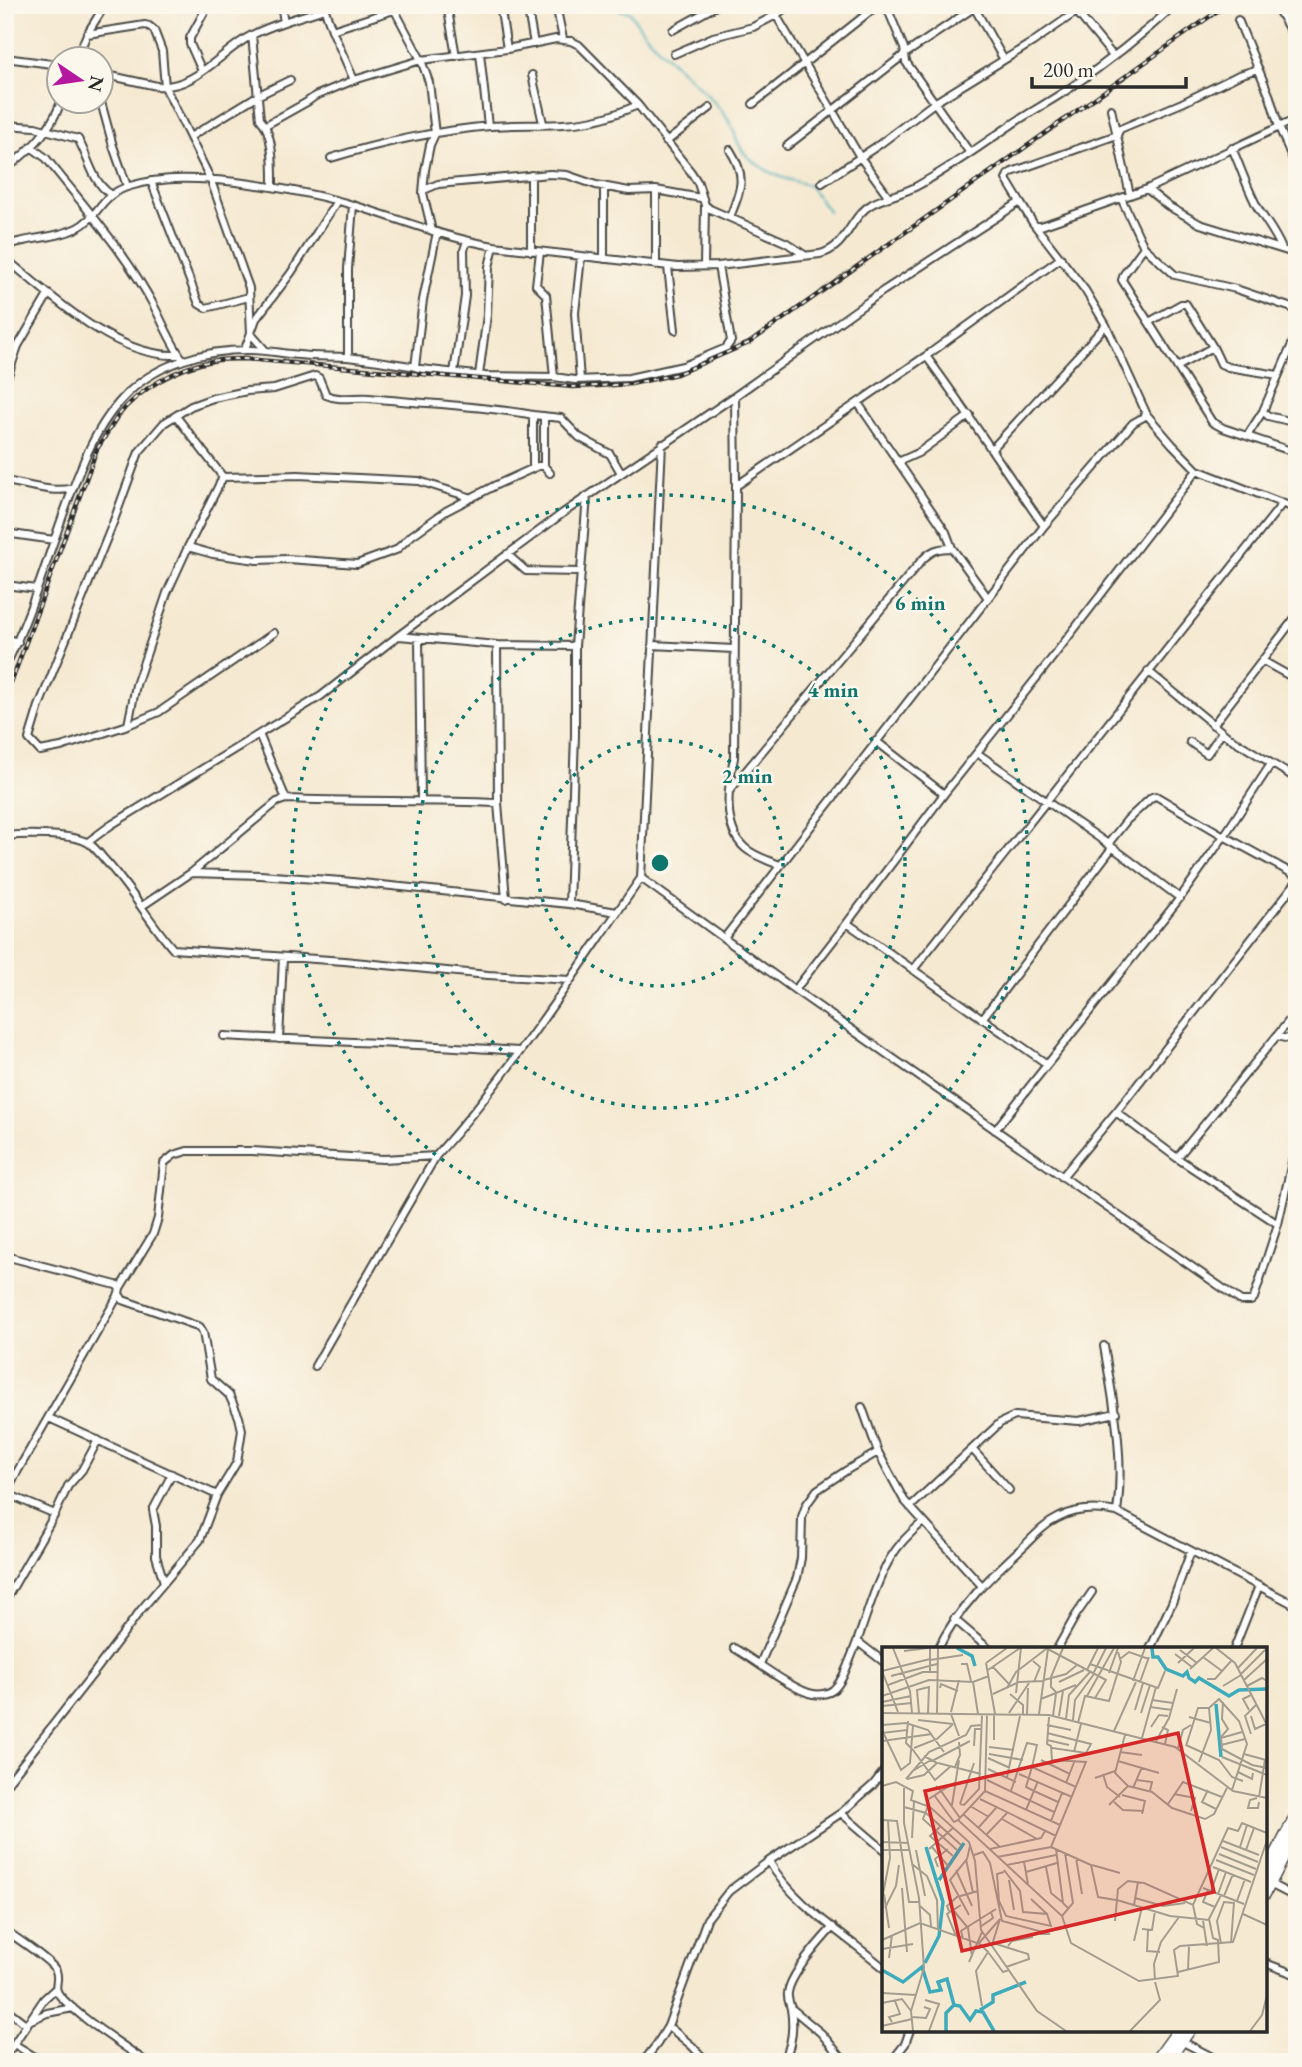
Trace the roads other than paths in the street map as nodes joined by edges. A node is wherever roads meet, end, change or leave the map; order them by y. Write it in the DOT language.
graph roads {
  1 [pos="105,5"];
  2 [pos="208,5"];
  3 [pos="281,5"];
  4 [pos="447,5"];
  5 [pos="500,5"];
  6 [pos="527,5"];
  7 [pos="556,5"];
  8 [pos="718,5"];
  9 [pos="773,5"];
  10 [pos="789,5"];
  11 [pos="878,5"];
  12 [pos="886,5"];
  13 [pos="1070,5"];
  14 [pos="1086,5"];
  15 [pos="1175,5"];
  16 [pos="1275,5"];
  17 [pos="975,6"];
  18 [pos="324,7"];
  19 [pos="393,8"];
  20 [pos="1076,13"];
  21 [pos="776,15"];
  22 [pos="1238,20"];
  23 [pos="284,22"];
  24 [pos="332,30"];
  25 [pos="673,30"];
  26 [pos="87,34"];
  27 [pos="252,35"];
  28 [pos="563,39"];
  29 [pos="1297,42"];
  30 [pos="534,44"];
  31 [pos="82,46"];
  32 [pos="507,49"];
  33 [pos="480,53"];
  34 [pos="674,54"];
  35 [pos="905,54"];
  36 [pos="456,56"];
  37 [pos="1113,56"];
  38 [pos="5,58"];
  39 [pos="421,60"];
  40 [pos="1004,60"];
  41 [pos="805,62"];
  42 [pos="46,63"];
  43 [pos="1258,69"];
  44 [pos="202,71"];
  45 [pos="532,75"];
  46 [pos="116,77"];
  47 [pos="290,80"];
  48 [pos="354,80"];
  49 [pos="165,87"];
  50 [pos="257,96"];
  51 [pos="934,103"];
  52 [pos="753,104"];
  53 [pos="638,105"];
  54 [pos="710,108"];
  55 [pos="1111,109"];
  56 [pos="833,110"];
  57 [pos="56,116"];
  58 [pos="105,116"];
  59 [pos="1297,119"];
  60 [pos="543,124"];
  61 [pos="5,125"];
  62 [pos="266,125"];
  63 [pos="488,126"];
  64 [pos="1279,127"];
  65 [pos="48,130"];
  66 [pos="435,134"];
  67 [pos="1116,135"];
  68 [pos="190,136"];
  69 [pos="666,142"];
  70 [pos="787,146"];
  71 [pos="31,147"];
  72 [pos="1232,148"];
  73 [pos="730,150"];
  74 [pos="970,153"];
  75 [pos="860,157"];
  76 [pos="331,158"];
  77 [pos="1297,169"];
  78 [pos="5,170"];
  79 [pos="531,175"];
  80 [pos="210,178"];
  81 [pos="151,181"];
  82 [pos="822,183"];
  83 [pos="127,186"];
  84 [pos="604,186"];
  85 [pos="273,187"];
  86 [pos="1147,189"];
  87 [pos="424,190"];
  88 [pos="656,190"];
  89 [pos="110,194"];
  90 [pos="1130,195"];
  91 [pos="889,197"];
  92 [pos="1121,198"];
  93 [pos="337,201"];
  94 [pos="703,201"];
  95 [pos="1020,202"];
  96 [pos="353,205"];
  97 [pos="92,217"];
  98 [pos="730,217"];
  99 [pos="1036,226"];
  100 [pos="434,231"];
  101 [pos="467,241"];
  102 [pos="5,246"];
  103 [pos="494,246"];
  104 [pos="1144,247"];
  105 [pos="1282,249"];
  106 [pos="531,251"];
  107 [pos="540,252"];
  108 [pos="803,254"];
  109 [pos="1297,254"];
  110 [pos="581,257"];
  111 [pos="5,258"];
  112 [pos="1061,258"];
  113 [pos="604,259"];
  114 [pos="656,265"];
  115 [pos="704,266"];
  116 [pos="718,266"];
  117 [pos="668,267"];
  118 [pos="48,295"];
  119 [pos="249,297"];
  120 [pos="1297,311"];
  121 [pos="1149,323"];
  122 [pos="1106,326"];
  123 [pos="675,330"];
  124 [pos="1297,333"];
  125 [pos="251,334"];
  126 [pos="1213,347"];
  127 [pos="245,349"];
  128 [pos="265,350"];
  129 [pos="177,355"];
  130 [pos="926,356"];
  131 [pos="348,357"];
  132 [pos="184,360"];
  133 [pos="415,367"];
  134 [pos="1177,367"];
  135 [pos="454,373"];
  136 [pos="479,375"];
  137 [pos="1278,375"];
  138 [pos="554,377"];
  139 [pos="580,380"];
  140 [pos="5,384"];
  141 [pos="735,396"];
  142 [pos="858,403"];
  143 [pos="1263,411"];
  144 [pos="533,415"];
  145 [pos="970,415"];
  146 [pos="1147,415"];
  147 [pos="176,416"];
  148 [pos="544,416"];
  149 [pos="1297,423"];
  150 [pos="1247,436"];
  151 [pos="662,444"];
  152 [pos="990,450"];
  153 [pos="1297,453"];
  154 [pos="898,462"];
  155 [pos="544,466"];
  156 [pos="534,468"];
  157 [pos="1197,470"];
  158 [pos="621,472"];
  159 [pos="550,474"];
  160 [pos="223,477"];
  161 [pos="5,481"];
  162 [pos="736,486"];
  163 [pos="73,488"];
  164 [pos="587,496"];
  165 [pos="472,498"];
  166 [pos="1282,504"];
  167 [pos="1297,509"];
  168 [pos="1044,526"];
  169 [pos="5,533"];
  170 [pos="54,540"];
  171 [pos="188,547"];
  172 [pos="952,548"];
  173 [pos="508,554"];
  174 [pos="581,572"];
  175 [pos="5,585"];
  176 [pos="37,589"];
  177 [pos="988,598"];
  178 [pos="1297,615"];
  179 [pos="274,633"];
  180 [pos="398,636"];
  181 [pos="5,638"];
  182 [pos="419,638"];
  183 [pos="18,642"];
  184 [pos="497,645"];
  185 [pos="652,645"];
  186 [pos="575,646"];
  187 [pos="734,649"];
  188 [pos="1263,661"];
  189 [pos="5,667"];
  190 [pos="1148,671"];
  191 [pos="1297,680"];
  192 [pos="128,725"];
  193 [pos="1213,725"];
  194 [pos="1222,732"];
  195 [pos="260,734"];
  196 [pos="876,741"];
  197 [pos="1190,742"];
  198 [pos="977,753"];
  199 [pos="1271,764"];
  200 [pos="1297,779"];
  201 [pos="730,791"];
  202 [pos="944,794"];
  203 [pos="286,799"];
  204 [pos="421,800"];
  205 [pos="1046,801"];
  206 [pos="498,803"];
  207 [pos="5,836"];
  208 [pos="1224,836"];
  209 [pos="88,842"];
  210 [pos="1110,846"];
  211 [pos="780,865"];
  212 [pos="191,873"];
  213 [pos="641,878"];
  214 [pos="1297,878"];
  215 [pos="1180,898"];
  216 [pos="506,899"];
  217 [pos="569,904"];
  218 [pos="142,906"];
  219 [pos="617,912"];
  220 [pos="847,923"];
  221 [pos="725,937"];
  222 [pos="283,958"];
  223 [pos="913,970"];
  224 [pos="570,980"];
  225 [pos="795,990"];
  226 [pos="1297,1011"];
  227 [pos="982,1018"];
  228 [pos="224,1036"];
  229 [pos="1277,1036"];
  230 [pos="279,1039"];
  231 [pos="1297,1041"];
  232 [pos="520,1051"];
  233 [pos="1047,1064"];
  234 [pos="1116,1112"];
  235 [pos="995,1130"];
  236 [pos="1297,1140"];
  237 [pos="436,1156"];
  238 [pos="1177,1158"];
  239 [pos="1062,1177"];
  240 [pos="1278,1224"];
  241 [pos="5,1256"];
  242 [pos="119,1291"];
  243 [pos="1104,1346"];
  244 [pos="316,1366"];
  245 [pos="862,1407"];
  246 [pos="1116,1413"];
  247 [pos="48,1419"];
  248 [pos="98,1440"];
  249 [pos="972,1449"];
  250 [pos="878,1452"];
  251 [pos="5,1474"];
  252 [pos="172,1474"];
  253 [pos="14,1477"];
  254 [pos="1009,1490"];
  255 [pos="5,1493"];
  256 [pos="218,1495"];
  257 [pos="909,1507"];
  258 [pos="1116,1512"];
  259 [pos="55,1514"];
  260 [pos="923,1522"];
  261 [pos="1191,1551"];
  262 [pos="164,1582"];
  263 [pos="982,1586"];
  264 [pos="1259,1586"];
  265 [pos="1093,1592"];
  266 [pos="5,1601"];
  267 [pos="1297,1606"];
  268 [pos="954,1619"];
  269 [pos="858,1642"];
  270 [pos="939,1647"];
  271 [pos="987,1647"];
  272 [pos="1058,1647"];
  273 [pos="1151,1647"];
  274 [pos="1235,1647"];
  275 [pos="734,1648"];
  276 [pos="882,1660"];
  277 [pos="760,1664"];
  278 [pos="882,1774"];
  279 [pos="5,1786"];
  280 [pos="841,1813"];
  281 [pos="1297,1813"];
  282 [pos="1297,1832"];
  283 [pos="882,1848"];
  284 [pos="769,1861"];
  285 [pos="1267,1884"];
  286 [pos="1297,1898"];
  287 [pos="833,1927"];
  288 [pos="5,1930"];
  289 [pos="1267,1963"];
  290 [pos="882,1966"];
  291 [pos="1297,1975"];
  292 [pos="55,1989"];
  293 [pos="5,2008"];
  294 [pos="73,2008"];
  295 [pos="791,2008"];
  296 [pos="28,2023"];
  297 [pos="668,2026"];
  298 [pos="909,2032"];
  299 [pos="1177,2032"];
  300 [pos="1189,2032"];
  301 [pos="1183,2042"];
  302 [pos="14,2044"];
  303 [pos="5,2057"];
  304 [pos="43,2062"];
  305 [pos="146,2062"];
  306 [pos="643,2062"];
  307 [pos="707,2062"];
  308 [pos="783,2062"];
  309 [pos="845,2062"];
  310 [pos="891,2062"];
  311 [pos="1155,2062"];
  312 [pos="1167,2062"];
  313 [pos="1222,2062"];
  1 -- 26 [label="street"];
  2 -- 44 [label="street"];
  3 -- 23 [label="street"];
  4 -- 36 [label="street"];
  5 -- 32 [label="street"];
  6 -- 30 [label="street"];
  7 -- 28 [label="street"];
  8 -- 25 [label="street"];
  9 -- 21 [label="street"];
  10 -- 21 [label="street"];
  11 -- 41 [label="street"];
  12 -- 35 [label="street"];
  13 -- 20 [label="street"];
  14 -- 20 [label="street"];
  15 -- 37 [label="street"];
  16 -- 29 [label="street"];
  17 -- 35 [label="street"];
  17 -- 40 [label="street"];
  18 -- 23 [label="street"];
  18 -- 24 [label="street"];
  19 -- 24 [label="street"];
  19 -- 39 [label="street"];
  20 -- 37 [label="street"];
  20 -- 40 [label="street"];
  21 -- 34 [label="street"];
  21 -- 41 [label="street"];
  22 -- 43 [label="street"];
  23 -- 27 [label="street"];
  24 -- 48 [label="street"];
  26 -- 31 [label="street"];
  26 -- 49 [label="street"];
  27 -- 44 [label="street"];
  27 -- 50 [label="street"];
  28 -- 30 [label="street"];
  28 -- 53 [label="street"];
  30 -- 32 [label="street"];
  32 -- 33 [label="street"];
  33 -- 36 [label="street"];
  33 -- 63 [label="street"];
  35 -- 51 [label="street"];
  35 -- 56 [label="street"];
  36 -- 39 [label="street"];
  37 -- 74 [label="street"];
  38 -- 42 [label="street"];
  39 -- 48 [label="street"];
  39 -- 66 [label="street"];
  40 -- 51 [label="street"];
  41 -- 52 [label="street"];
  41 -- 56 [label="street"];
  43 -- 64 [label="street"];
  43 -- 67 [label="street"];
  44 -- 49 [label="street"];
  45 -- 60 [label="street"];
  46 -- 49 [label="street"];
  47 -- 50 [label="street"];
  48 -- 62 [label="street"];
  49 -- 68 [label="street"];
  50 -- 62 [label="street"];
  50 -- 68 [label="street"];
  51 -- 74 [label="street"];
  51 -- 75 [label="street"];
  53 -- 60 [label="street"];
  53 -- 69 [label="street"];
  54 -- 69 [label="street"];
  55 -- 67 [label="street"];
  56 -- 70 [label="street"];
  56 -- 75 [label="street"];
  57 -- 65 [label="street"];
  58 -- 83 [label="street"];
  59 -- 64 [label="street"];
  60 -- 63 [label="street"];
  61 -- 65 [label="street"];
  62 -- 85 [label="street"];
  63 -- 66 [label="street"];
  64 -- 72 [label="street"];
  64 -- 77 [label="street"];
  65 -- 71 [label="street"];
  65 -- 89 [label="street"];
  66 -- 76 [label="street"];
  66 -- 87 [label="street"];
  67 -- 90 [label="street"];
  67 -- 95 [label="street"];
  68 -- 80 [label="street"];
  69 -- 94 [label="street"];
  71 -- 78 [label="street"];
  71 -- 97 [label="street"];
  72 -- 86 [label="street"];
  72 -- 105 [label="street"];
  73 -- 98 [label="street"];
  74 -- 91 [label="street"];
  75 -- 82 [label="street"];
  75 -- 91 [label="street"];
  79 -- 84 [label="street"];
  79 -- 87 [label="street"];
  79 -- 106 [label="street"];
  80 -- 81 [label="street"];
  80 -- 85 [label="street"];
  80 -- 119 [label="street"];
  81 -- 83 [label="street"];
  81 -- 119 [label="street"];
  83 -- 89 [label="street"];
  84 -- 88 [label="street"];
  84 -- 113 [label="street"];
  85 -- 93 [label="street"];
  86 -- 90 [label="street"];
  86 -- 105 [label="street"];
  87 -- 100 [label="street"];
  88 -- 94 [label="street"];
  88 -- 114 [label="street"];
  89 -- 97 [label="street"];
  90 -- 92 [label="street"];
  91 -- 108 [label="street"];
  92 -- 99 [label="street"];
  92 -- 104 [label="street"];
  93 -- 96 [label="street"];
  93 -- 125 [label="street"];
  94 -- 98 [label="street"];
  94 -- 115 [label="street"];
  95 -- 99 [label="street"];
  95 -- 141 [label="street"];
  96 -- 100 [label="street"];
  96 -- 131 [label="street"];
  97 -- 102 [label="street"];
  97 -- 129 [label="street"];
  98 -- 108 [label="street"];
  99 -- 112 [label="street"];
  100 -- 101 [label="street"];
  100 -- 133 [label="street"];
  101 -- 103 [label="street"];
  101 -- 135 [label="street"];
  103 -- 106 [label="street"];
  103 -- 136 [label="street"];
  104 -- 120 [label="street"];
  104 -- 121 [label="street"];
  105 -- 109 [label="street"];
  106 -- 107 [label="street"];
  107 -- 110 [label="street"];
  107 -- 138 [label="street"];
  108 -- 116 [label="street"];
  110 -- 113 [label="street"];
  110 -- 139 [label="street"];
  111 -- 118 [label="street"];
  112 -- 122 [label="street"];
  112 -- 130 [label="street"];
  113 -- 114 [label="street"];
  114 -- 117 [label="street"];
  115 -- 116 [label="street"];
  115 -- 117 [label="street"];
  116 -- 139 [label="street"];
  117 -- 123 [label="street"];
  118 -- 129 [label="street"];
  118 -- 140 [label="street"];
  119 -- 125 [label="street"];
  121 -- 126 [label="street"];
  121 -- 134 [label="street"];
  122 -- 146 [label="street"];
  122 -- 152 [label="street"];
  124 -- 137 [label="street"];
  125 -- 127 [label="street"];
  125 -- 128 [label="street"];
  126 -- 134 [label="street"];
  126 -- 137 [label="street"];
  127 -- 128 [label="street"];
  127 -- 132 [label="street"];
  128 -- 131 [label="street"];
  129 -- 132 [label="street"];
  130 -- 142 [label="street"];
  130 -- 145 [label="street"];
  131 -- 133 [label="street"];
  132 -- 163 [label="street"];
  133 -- 135 [label="street"];
  134 -- 150 [label="street"];
  135 -- 136 [label="street"];
  136 -- 138 [label="street"];
  137 -- 143 [label="street"];
  138 -- 139 [label="street"];
  141 -- 151 [label="street"];
  141 -- 162 [label="street"];
  142 -- 154 [label="street"];
  142 -- 162 [label="street"];
  143 -- 149 [label="street"];
  143 -- 150 [label="street"];
  144 -- 147 [label="street"];
  144 -- 148 [label="street"];
  144 -- 156 [label="street"];
  145 -- 152 [label="street"];
  145 -- 154 [label="street"];
  146 -- 157 [label="street"];
  146 -- 168 [label="street"];
  147 -- 160 [label="street"];
  147 -- 192 [label="street"];
  148 -- 155 [label="street"];
  148 -- 158 [label="street"];
  150 -- 153 [label="street"];
  151 -- 158 [label="street"];
  151 -- 185 [label="street"];
  152 -- 168 [label="street"];
  154 -- 172 [label="street"];
  155 -- 156 [label="street"];
  155 -- 159 [label="street"];
  156 -- 165 [label="street"];
  157 -- 166 [label="street"];
  157 -- 198 [label="street"];
  158 -- 164 [label="street"];
  160 -- 165 [label="street"];
  160 -- 171 [label="street"];
  161 -- 163 [label="street"];
  162 -- 187 [label="street"];
  163 -- 170 [label="street"];
  164 -- 173 [label="street"];
  164 -- 174 [label="street"];
  165 -- 171 [label="street"];
  166 -- 167 [label="street"];
  166 -- 190 [label="street"];
  168 -- 177 [label="street"];
  169 -- 170 [label="street"];
  170 -- 176 [label="street"];
  171 -- 192 [label="street"];
  172 -- 177 [label="street"];
  172 -- 201 [label="street"];
  173 -- 174 [label="street"];
  173 -- 180 [label="street"];
  174 -- 186 [label="street"];
  175 -- 176 [label="street"];
  176 -- 183 [label="street"];
  177 -- 196 [label="street"];
  178 -- 188 [label="street"];
  179 -- 192 [label="street"];
  180 -- 182 [label="street"];
  180 -- 195 [label="street"];
  181 -- 183 [label="street"];
  182 -- 184 [label="street"];
  182 -- 204 [label="street"];
  183 -- 189 [label="street"];
  184 -- 186 [label="street"];
  184 -- 206 [label="street"];
  185 -- 187 [label="street"];
  185 -- 213 [label="street"];
  186 -- 217 [label="street"];
  187 -- 201 [label="street"];
  188 -- 191 [label="street"];
  188 -- 193 [label="street"];
  190 -- 193 [label="street"];
  190 -- 205 [label="street"];
  193 -- 194 [label="street"];
  194 -- 197 [label="street"];
  194 -- 199 [label="street"];
  195 -- 203 [label="street"];
  195 -- 209 [label="street"];
  196 -- 202 [label="street"];
  196 -- 211 [label="street"];
  198 -- 202 [label="street"];
  198 -- 205 [label="street"];
  199 -- 200 [label="street"];
  199 -- 208 [label="street"];
  201 -- 211 [label="street"];
  202 -- 220 [label="street"];
  203 -- 204 [label="street"];
  203 -- 212 [label="street"];
  204 -- 206 [label="street"];
  205 -- 210 [label="street"];
  205 -- 223 [label="street"];
  206 -- 216 [label="street"];
  207 -- 209 [label="street"];
  208 -- 210 [label="street"];
  208 -- 214 [label="street"];
  208 -- 215 [label="street"];
  209 -- 218 [label="street"];
  210 -- 215 [label="street"];
  210 -- 227 [label="street"];
  211 -- 221 [label="street"];
  212 -- 216 [label="street"];
  212 -- 218 [label="street"];
  213 -- 219 [label="street"];
  213 -- 221 [label="street"];
  214 -- 234 [label="street"];
  215 -- 233 [label="street"];
  216 -- 217 [label="street"];
  217 -- 219 [label="street"];
  218 -- 222 [label="street"];
  219 -- 224 [label="street"];
  220 -- 223 [label="street"];
  220 -- 225 [label="street"];
  221 -- 225 [label="street"];
  222 -- 224 [label="street"];
  222 -- 230 [label="street"];
  223 -- 227 [label="street"];
  224 -- 232 [label="street"];
  225 -- 235 [label="street"];
  226 -- 229 [label="street"];
  227 -- 233 [label="street"];
  228 -- 230 [label="street"];
  229 -- 231 [label="street"];
  229 -- 238 [label="street"];
  230 -- 232 [label="street"];
  232 -- 237 [label="street"];
  233 -- 235 [label="street"];
  234 -- 238 [label="street"];
  234 -- 239 [label="street"];
  235 -- 239 [label="street"];
  236 -- 240 [label="street"];
  237 -- 242 [label="street"];
  237 -- 244 [label="street"];
  238 -- 240 [label="street"];
  239 -- 240 [label="street"];
  241 -- 242 [label="street"];
  242 -- 247 [label="street"];
  242 -- 256 [label="street"];
  243 -- 246 [label="street"];
  245 -- 250 [label="street"];
  246 -- 249 [label="street"];
  246 -- 258 [label="street"];
  247 -- 248 [label="street"];
  247 -- 253 [label="street"];
  248 -- 252 [label="street"];
  248 -- 259 [label="street"];
  249 -- 254 [label="street"];
  249 -- 257 [label="street"];
  250 -- 257 [label="street"];
  250 -- 277 [label="street"];
  251 -- 253 [label="street"];
  252 -- 256 [label="street"];
  252 -- 262 [label="street"];
  253 -- 255 [label="street"];
  255 -- 259 [label="street"];
  256 -- 262 [label="street"];
  257 -- 260 [label="street"];
  258 -- 261 [label="street"];
  258 -- 263 [label="street"];
  259 -- 266 [label="street"];
  260 -- 263 [label="street"];
  260 -- 269 [label="street"];
  261 -- 264 [label="street"];
  261 -- 273 [label="street"];
  262 -- 279 [label="street"];
  263 -- 268 [label="street"];
  264 -- 267 [label="street"];
  264 -- 274 [label="street"];
  265 -- 272 [label="street"];
  268 -- 270 [label="street"];
  268 -- 271 [label="street"];
  269 -- 276 [label="street"];
  269 -- 277 [label="street"];
  275 -- 277 [label="street"];
  278 -- 280 [label="street"];
  280 -- 283 [label="street"];
  280 -- 284 [label="street"];
  281 -- 285 [label="highway"];
  282 -- 285 [label="highway"];
  284 -- 287 [label="street"];
  284 -- 297 [label="street"];
  285 -- 286 [label="street"];
  287 -- 290 [label="street"];
  287 -- 295 [label="street"];
  288 -- 292 [label="street"];
  289 -- 291 [label="street"];
  292 -- 294 [label="street"];
  292 -- 296 [label="street"];
  293 -- 296 [label="street"];
  294 -- 296 [label="street"];
  294 -- 305 [label="street"];
  295 -- 308 [label="street"];
  295 -- 309 [label="street"];
  296 -- 302 [label="street"];
  297 -- 306 [label="street"];
  297 -- 307 [label="street"];
  298 -- 310 [label="street"];
  299 -- 311 [label="highway"];
  300 -- 301 [label="highway"];
  301 -- 312 [label="highway"];
  301 -- 313 [label="street"];
  302 -- 303 [label="street"];
  302 -- 304 [label="street"];
}
